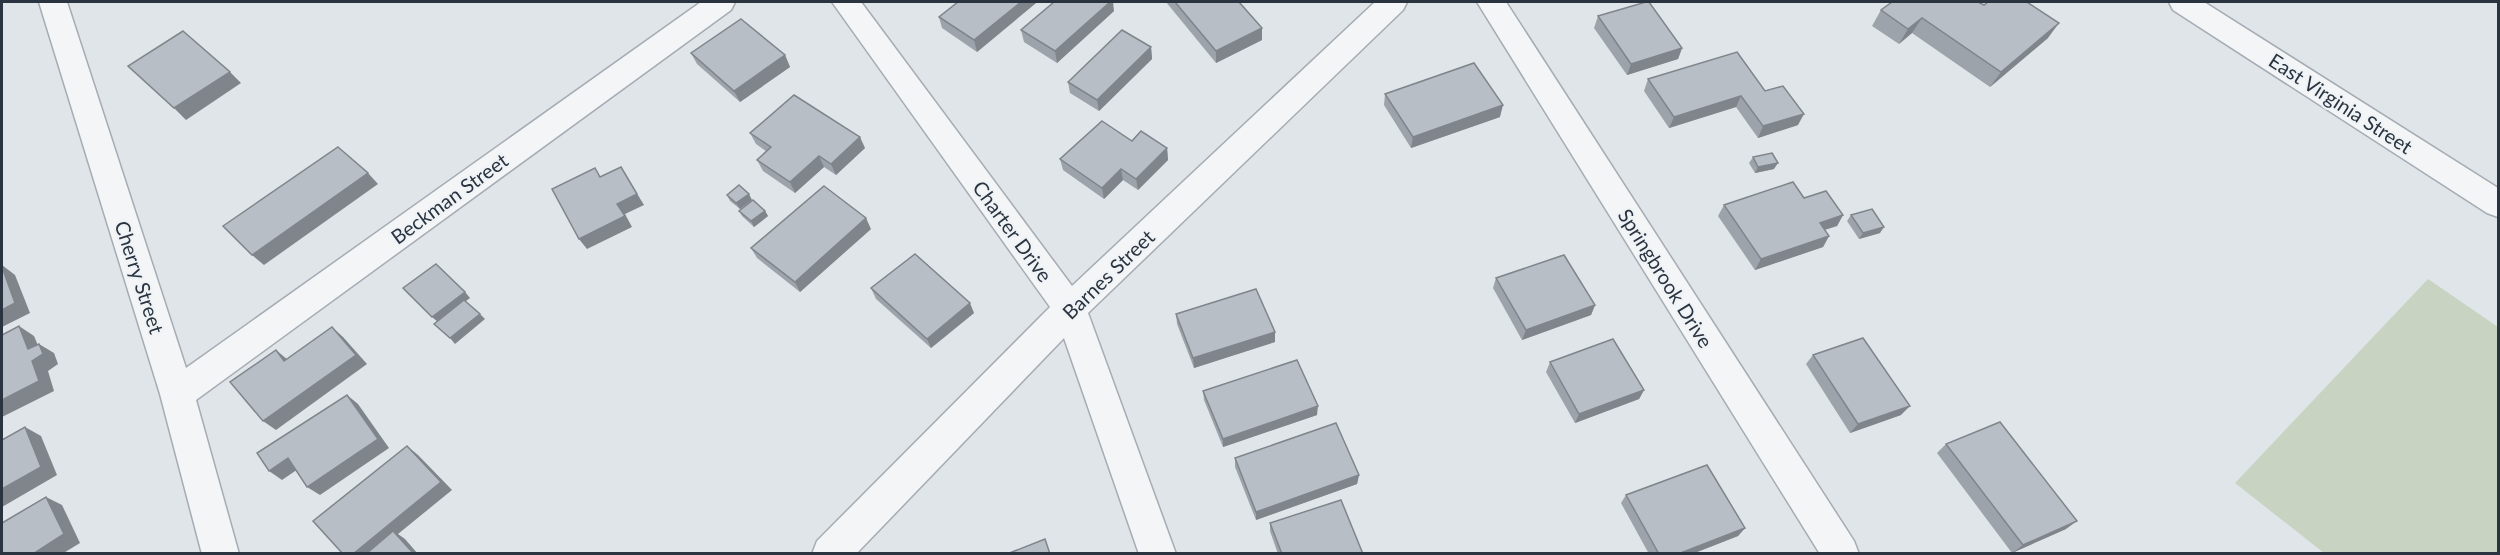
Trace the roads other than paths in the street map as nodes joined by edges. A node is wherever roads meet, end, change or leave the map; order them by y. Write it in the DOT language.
graph roads {
  1 [pos="53,2"];
  2 [pos="721,2"];
  3 [pos="846,2"];
  4 [pos="1393,2"];
  5 [pos="1491,2"];
  6 [pos="2183,2"];
  7 [pos="2499,204"];
  8 [pos="1070,309"];
  9 [pos="177,394"];
  10 [pos="221,554"];
  11 [pos="830,554"];
  12 [pos="1158,554"];
  13 [pos="1841,554"];
  1 -- 9 [label="street, Cherry Street"];
  2 -- 9 [label="street, Beckman Street"];
  3 -- 8 [label="street, Charter Drive"];
  4 -- 8 [label="street, Barnes Street"];
  5 -- 13 [label="street, Springbrook Drive"];
  6 -- 7 [label="street, East Virginia Street"];
  8 -- 11 [label="street, Barnes Street"];
  8 -- 12 [label="street, Charter Drive"];
  9 -- 10 [label="street, Cherry Street"];
}
